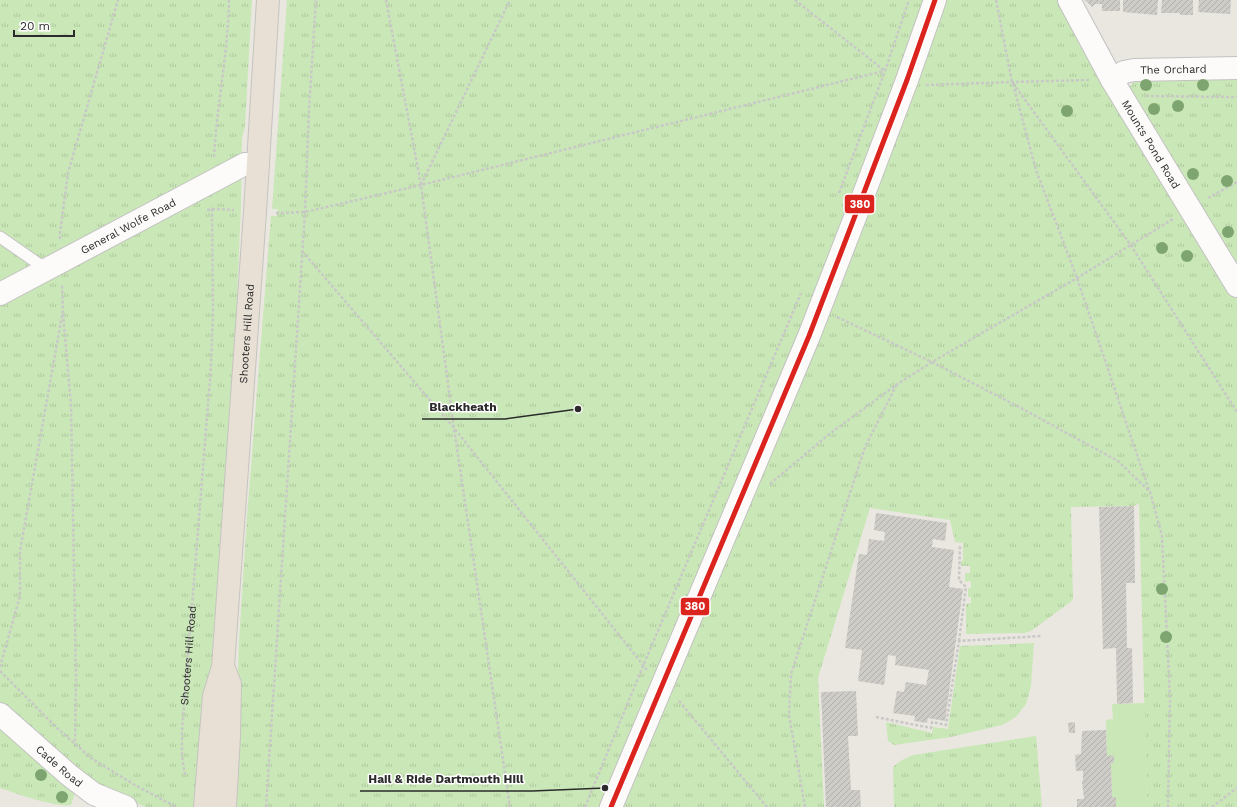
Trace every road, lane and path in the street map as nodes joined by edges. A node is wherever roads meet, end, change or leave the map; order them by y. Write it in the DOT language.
graph roads {
  1 [pos="118,0"];
  2 [pos="229,0"];
  3 [pos="268,0"];
  4 [pos="316,0"];
  5 [pos="386,0"];
  6 [pos="510,0"];
  7 [pos="795,0"];
  8 [pos="909,0"];
  9 [pos="935,0"];
  10 [pos="996,0"];
  11 [pos="1069,0"];
  12 [pos="1237,68"];
  13 [pos="885,71"];
  14 [pos="892,74"];
  15 [pos="1112,80"];
  16 [pos="1012,82"];
  17 [pos="920,86"];
  18 [pos="1141,96"];
  19 [pos="1237,97"];
  20 [pos="214,159"];
  21 [pos="258,164"];
  22 [pos="1237,182"];
  23 [pos="421,185"];
  24 [pos="839,195"];
  25 [pos="212,203"];
  26 [pos="212,209"];
  27 [pos="1190,209"];
  28 [pos="238,210"];
  29 [pos="305,212"];
  30 [pos="278,213"];
  31 [pos="0,237"];
  32 [pos="1130,244"];
  33 [pos="302,250"];
  34 [pos="54,265"];
  35 [pos="1076,278"];
  36 [pos="1237,286"];
  37 [pos="802,290"];
  38 [pos="0,294"];
  39 [pos="63,310"];
  40 [pos="833,315"];
  41 [pos="932,362"];
  42 [pos="896,386"];
  43 [pos="1237,412"];
  44 [pos="454,428"];
  45 [pos="768,487"];
  46 [pos="1150,492"];
  47 [pos="960,545"];
  48 [pos="1041,636"];
  49 [pos="959,640"];
  50 [pos="643,666"];
  51 [pos="0,667"];
  52 [pos="222,667"];
  53 [pos="0,671"];
  54 [pos="662,684"];
  55 [pos="679,701"];
  56 [pos="0,714"];
  57 [pos="876,717"];
  58 [pos="75,744"];
  59 [pos="187,780"];
  60 [pos="1237,788"];
  61 [pos="126,807"];
  62 [pos="176,807"];
  63 [pos="205,807"];
  64 [pos="225,807"];
  65 [pos="266,807"];
  66 [pos="510,807"];
  67 [pos="586,807"];
  68 [pos="611,807"];
  69 [pos="766,807"];
  70 [pos="805,807"];
  71 [pos="1168,807"];
  72 [pos="1212,807"];
  1 -- 34 [label="path"];
  2 -- 20 [label="path"];
  3 -- 21 [label="highway, Shooters Hill Road"];
  4 -- 29 [label="path"];
  5 -- 23 [label="path"];
  6 -- 23 [label="path"];
  7 -- 13 [label="path"];
  8 -- 13 [label="path"];
  9 -- 54 [label="street"];
  10 -- 16 [label="path"];
  11 -- 15 [label="street, Mounts Pond Road"];
  12 -- 15 [label="street, The Orchard"];
  13 -- 14 [label="path"];
  13 -- 23 [label="path"];
  13 -- 24 [label="path"];
  15 -- 16 [label="path"];
  15 -- 27 [label="street, Mounts Pond Road"];
  16 -- 17 [label="path"];
  16 -- 32 [label="path"];
  16 -- 35 [label="path"];
  18 -- 19 [label="path"];
  21 -- 34 [label="street, General Wolfe Road"];
  21 -- 52 [label="highway, Shooters Hill Road"];
  22 -- 27 [label="path"];
  23 -- 29 [label="path"];
  23 -- 44 [label="path"];
  25 -- 26 [label="path, Shooters Hill Road"];
  26 -- 28 [label="path"];
  26 -- 59 [label="path, Shooters Hill Road"];
  27 -- 32 [label="path"];
  27 -- 36 [label="street, Mounts Pond Road"];
  29 -- 30 [label="path"];
  29 -- 33 [label="path"];
  31 -- 34 [label="lane"];
  32 -- 35 [label="path"];
  32 -- 43 [label="path"];
  33 -- 44 [label="path"];
  33 -- 65 [label="path"];
  34 -- 38 [label="street, General Wolfe Road"];
  34 -- 39 [label="path"];
  35 -- 41 [label="path"];
  35 -- 46 [label="path"];
  37 -- 50 [label="path"];
  39 -- 51 [label="path"];
  39 -- 58 [label="path"];
  40 -- 41 [label="path"];
  41 -- 42 [label="path"];
  41 -- 46 [label="path"];
  42 -- 45 [label="path"];
  42 -- 70 [label="path"];
  44 -- 50 [label="path"];
  44 -- 66 [label="path"];
  46 -- 71 [label="path"];
  47 -- 49 [label="path"];
  48 -- 49 [label="path"];
  49 -- 57 [label="path"];
  50 -- 54 [label="path"];
  50 -- 67 [label="path"];
  52 -- 63 [label="highway, Shooters Hill Road"];
  52 -- 64 [label="highway, Shooters Hill Road"];
  53 -- 58 [label="path"];
  54 -- 68 [label="street"];
  55 -- 69 [label="path"];
  56 -- 61 [label="street, Cade Road"];
  58 -- 62 [label="path"];
  60 -- 72 [label="path"];
}
